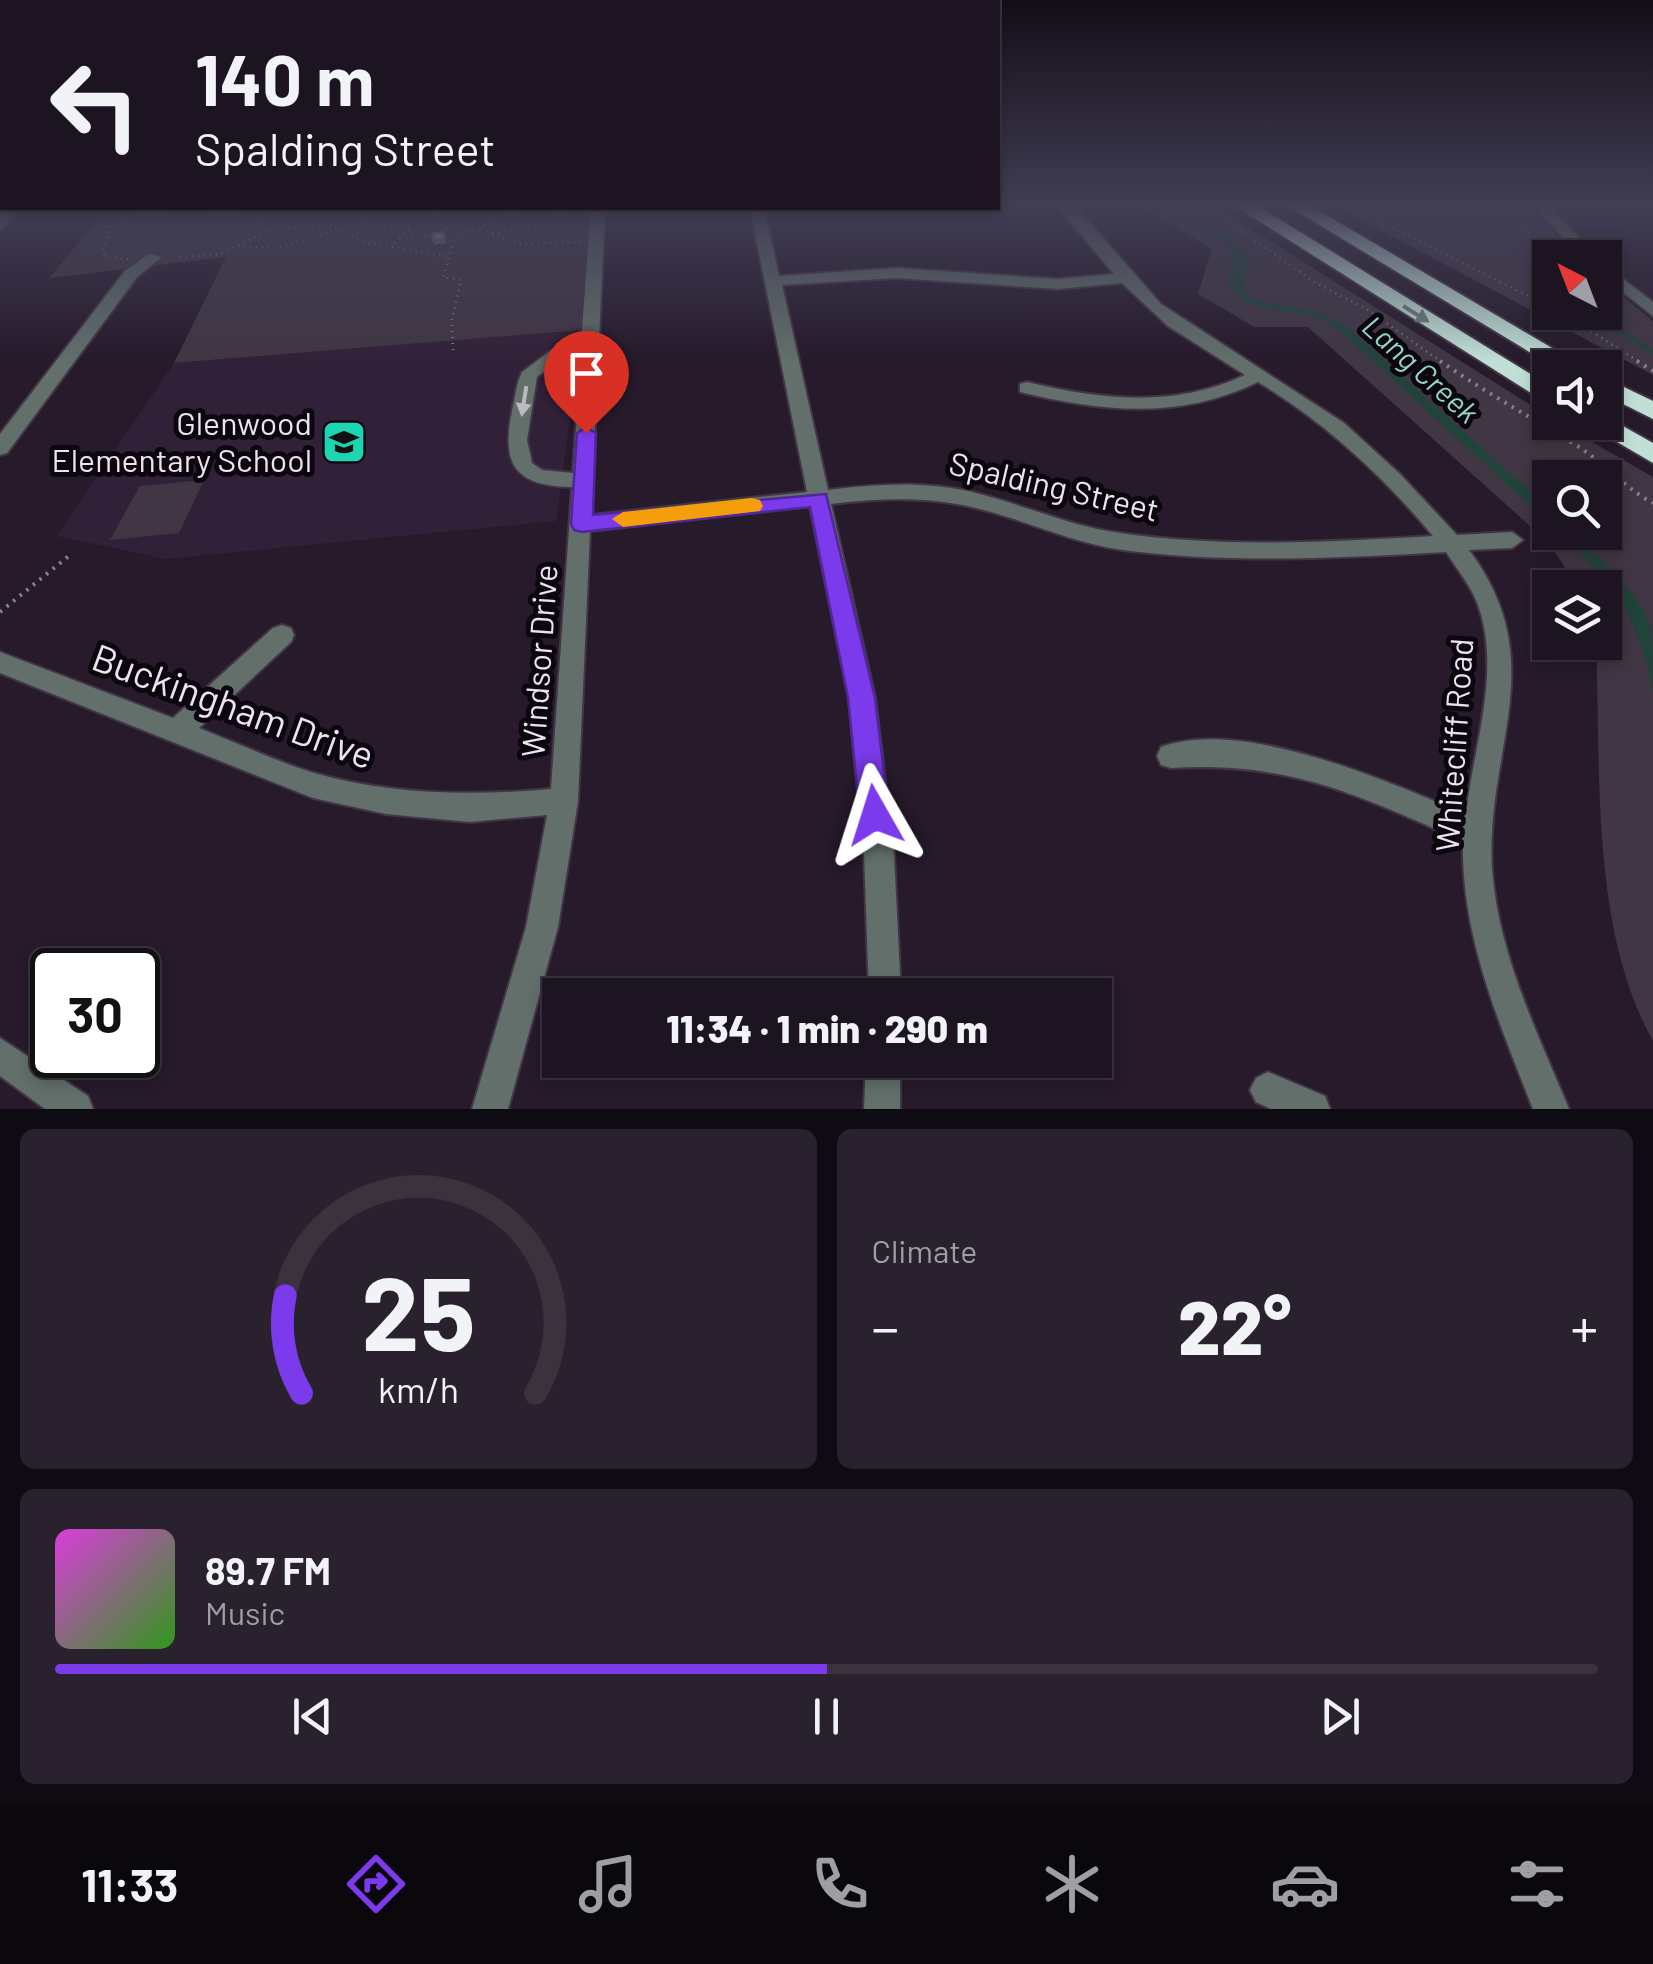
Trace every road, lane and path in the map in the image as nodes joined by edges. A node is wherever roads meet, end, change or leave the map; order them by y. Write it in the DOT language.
graph roads {
  1 [pos="450,257"];
  2 [pos="116,258"];
  3 [pos="153,258"];
  4 [pos="592,258"];
  5 [pos="767,258"];
  6 [pos="1109,258"];
  7 [pos="1280,258"];
  8 [pos="1327,258"];
  9 [pos="1385,258"];
  10 [pos="1451,258"];
  11 [pos="128,260"];
  12 [pos="1124,278"];
  13 [pos="772,281"];
  14 [pos="1622,285"];
  15 [pos="1532,299"];
  16 [pos="1653,311"];
  17 [pos="1591,330"];
  18 [pos="591,348"];
  19 [pos="454,350"];
  20 [pos="1543,350"];
  21 [pos="1653,371"];
  22 [pos="1257,376"];
  23 [pos="1532,385"];
  24 [pos="1026,388"];
  25 [pos="1622,394"];
  26 [pos="1653,411"];
  27 [pos="1622,437"];
  28 [pos="0,448"];
  29 [pos="1653,454"];
  30 [pos="584,480"];
  31 [pos="819,499"];
  32 [pos="1653,504"];
  33 [pos="582,524"];
  34 [pos="1512,540"];
  35 [pos="1452,543"];
  36 [pos="70,556"];
  37 [pos="0,612"];
  38 [pos="282,635"];
  39 [pos="5,669"];
  40 [pos="180,729"];
  41 [pos="1171,756"];
  42 [pos="564,800"];
  43 [pos="1478,833"];
  44 [pos="884,978"];
  45 [pos="0,1056"];
  46 [pos="883,1078"];
  47 [pos="1268,1090"];
  48 [pos="76,1109"];
  49 [pos="490,1109"];
  50 [pos="882,1109"];
  51 [pos="1312,1109"];
  52 [pos="1552,1109"];
  1 -- 19 [label="path"];
  2 -- 11 [label="path"];
  3 -- 28 [label="street"];
  4 -- 18 [label="street, Windsor Drive"];
  5 -- 13 [label="street"];
  6 -- 12 [label="street, Whitecliff Road"];
  7 -- 32 [label="path"];
  8 -- 23 [label="highway, one-way"];
  9 -- 20 [label="highway"];
  10 -- 15 [label="path"];
  12 -- 13 [label="street"];
  12 -- 22 [label="street, Whitecliff Road"];
  13 -- 31 [label="street"];
  14 -- 16 [label="street"];
  17 -- 21 [label="path"];
  18 -- 30 [label="street, Windsor Drive"];
  18 -- 30 [label="street, one-way"];
  22 -- 24 [label="street"];
  22 -- 35 [label="street, Whitecliff Road"];
  25 -- 26 [label="highway"];
  27 -- 29 [label="highway"];
  30 -- 33 [label="street, Windsor Drive"];
  31 -- 33 [label="street, Spalding Street"];
  31 -- 35 [label="street, Spalding Street"];
  31 -- 44 [label="street"];
  33 -- 42 [label="street, Windsor Drive"];
  34 -- 35 [label="street, Spalding Street"];
  35 -- 43 [label="street, Whitecliff Road"];
  36 -- 37 [label="path"];
  38 -- 40 [label="street"];
  39 -- 40 [label="street, Buckingham Drive"];
  40 -- 42 [label="street, Buckingham Drive"];
  41 -- 43 [label="street"];
  42 -- 49 [label="street, Windsor Drive"];
  43 -- 52 [label="street, Whitecliff Road"];
  45 -- 48 [label="street"];
  46 -- 50 [label="street"];
  47 -- 51 [label="street"];
}
